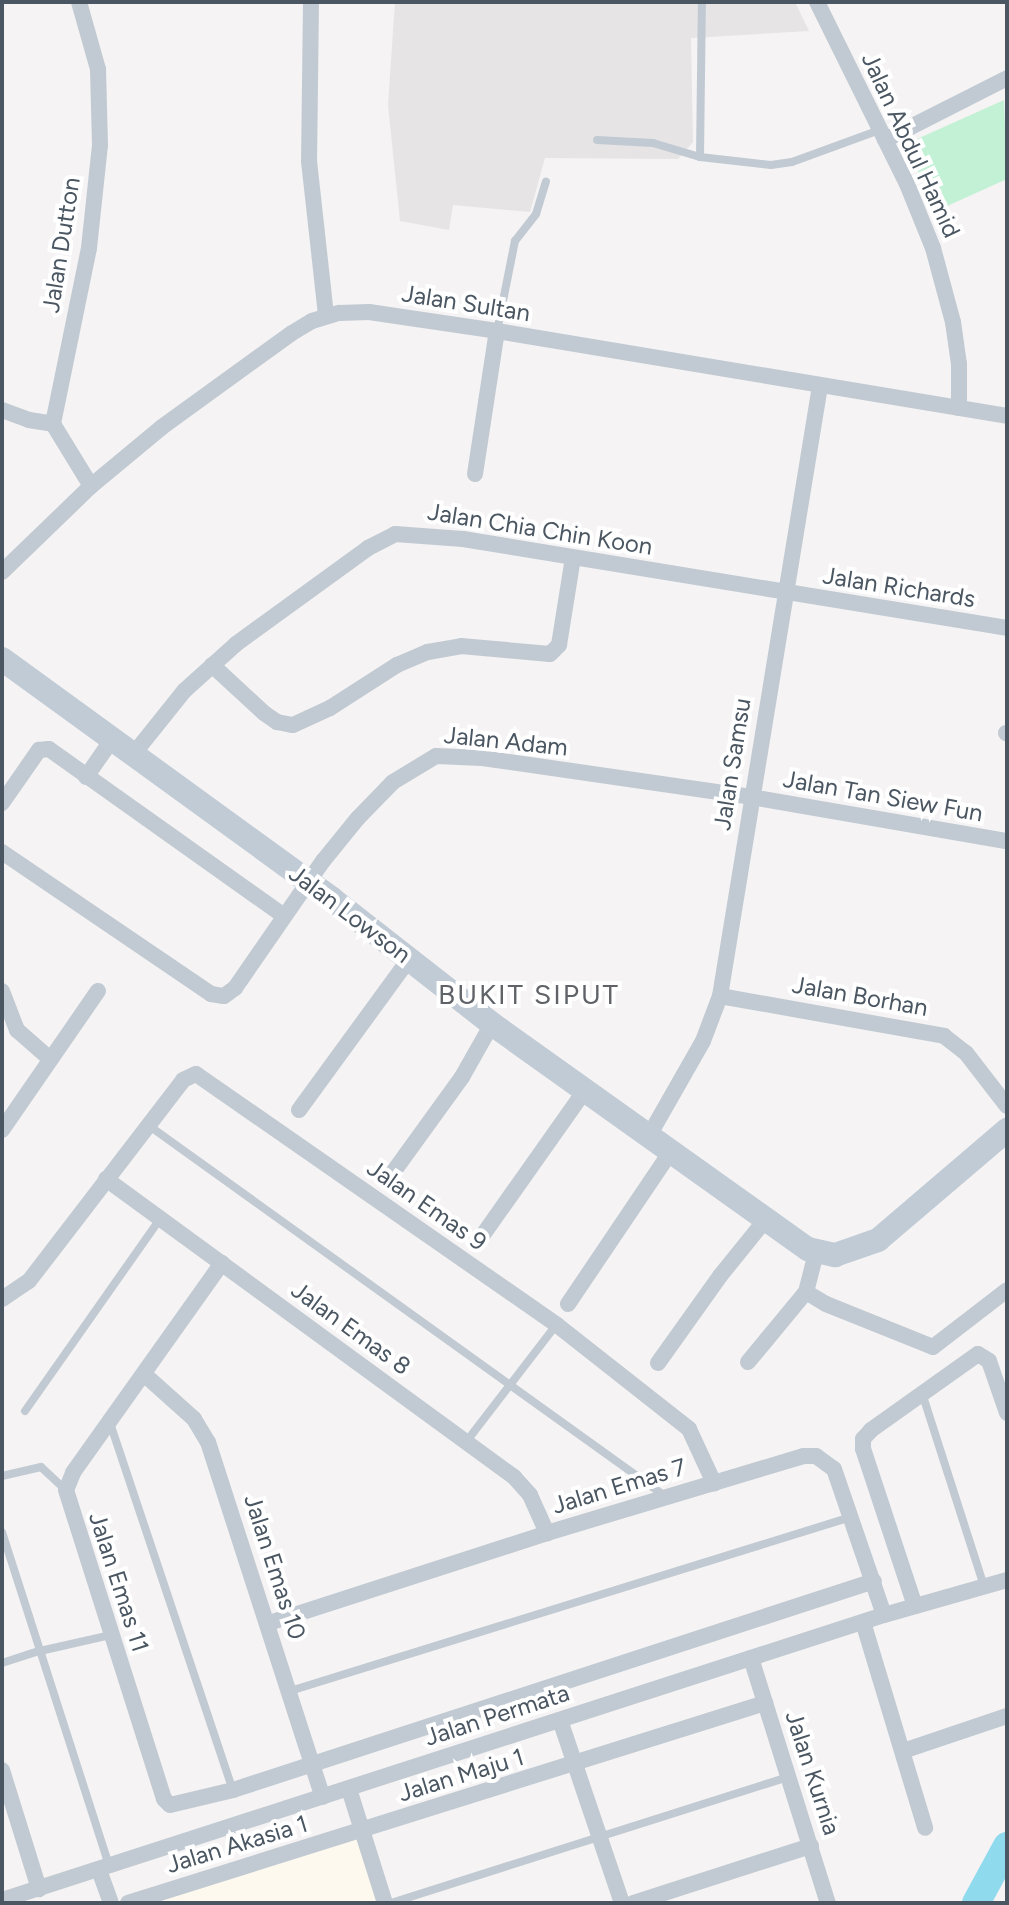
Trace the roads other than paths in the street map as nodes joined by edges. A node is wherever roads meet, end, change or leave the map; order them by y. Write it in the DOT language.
graph roads {
  1 [pos="79,2"];
  2 [pos="311,2"];
  3 [pos="702,2"];
  4 [pos="817,2"];
  5 [pos="1007,78"];
  6 [pos="883,135"];
  7 [pos="597,140"];
  8 [pos="700,157"];
  9 [pos="546,182"];
  10 [pos="326,315"];
  11 [pos="497,331"];
  12 [pos="820,386"];
  13 [pos="959,408"];
  14 [pos="2,410"];
  15 [pos="1007,416"];
  16 [pos="53,424"];
  17 [pos="475,474"];
  18 [pos="91,486"];
  19 [pos="573,558"];
  20 [pos="2,572"];
  21 [pos="784,592"];
  22 [pos="1007,628"];
  23 [pos="2,659"];
  24 [pos="212,665"];
  25 [pos="111,741"];
  26 [pos="132,756"];
  27 [pos="86,777"];
  28 [pos="751,797"];
  29 [pos="2,803"];
  30 [pos="1007,841"];
  31 [pos="2,852"];
  32 [pos="308,882"];
  33 [pos="284,916"];
  34 [pos="409,959"];
  35 [pos="2,991"];
  36 [pos="98,991"];
  37 [pos="720,996"];
  38 [pos="492,1024"];
  39 [pos="50,1059"];
  40 [pos="585,1090"];
  41 [pos="1007,1106"];
  42 [pos="299,1110"];
  43 [pos="147,1125"];
  44 [pos="2,1130"];
  45 [pos="1007,1130"];
  46 [pos="650,1134"];
  47 [pos="672,1150"];
  48 [pos="394,1171"];
  49 [pos="106,1179"];
  50 [pos="161,1218"];
  51 [pos="766,1219"];
  52 [pos="480,1239"];
  53 [pos="816,1253"];
  54 [pos="222,1263"];
  55 [pos="1007,1290"];
  56 [pos="806,1292"];
  57 [pos="2,1299"];
  58 [pos="568,1304"];
  59 [pos="557,1325"];
  60 [pos="748,1362"];
  61 [pos="658,1363"];
  62 [pos="145,1375"];
  63 [pos="510,1384"];
  64 [pos="921,1393"];
  65 [pos="25,1411"];
  66 [pos="1007,1413"];
  67 [pos="110,1423"];
  68 [pos="466,1442"];
  69 [pos="2,1476"];
  70 [pos="714,1483"];
  71 [pos="66,1490"];
  72 [pos="666,1497"];
  73 [pos="851,1517"];
  74 [pos="2,1532"];
  75 [pos="547,1533"];
  76 [pos="1007,1580"];
  77 [pos="874,1581"];
  78 [pos="984,1587"];
  79 [pos="915,1606"];
  80 [pos="884,1615"];
  81 [pos="863,1622"];
  82 [pos="269,1623"];
  83 [pos="111,1635"];
  84 [pos="40,1651"];
  85 [pos="751,1658"];
  86 [pos="2,1663"];
  87 [pos="290,1691"];
  88 [pos="765,1703"];
  89 [pos="1007,1716"];
  90 [pos="560,1720"];
  91 [pos="903,1751"];
  92 [pos="313,1762"];
  93 [pos="576,1764"];
  94 [pos="2,1770"];
  95 [pos="789,1777"];
  96 [pos="349,1789"];
  97 [pos="233,1790"];
  98 [pos="323,1797"];
  99 [pos="925,1828"];
  100 [pos="361,1832"];
  101 [pos="600,1837"];
  102 [pos="811,1846"];
  103 [pos="104,1869"];
  104 [pos="39,1889"];
  105 [pos="2,1900"];
  106 [pos="111,1903"];
  107 [pos="128,1903"];
  108 [pos="388,1903"];
  109 [pos="622,1903"];
  110 [pos="633,1903"];
  111 [pos="828,1903"];
  1 -- 16 [label="street, Jalan Dutton"];
  2 -- 10 [label="street"];
  3 -- 8 [label="lane"];
  4 -- 6 [label="street, Jalan Abdul Hamid"];
  5 -- 6 [label="street"];
  6 -- 8 [label="lane"];
  6 -- 13 [label="street, Jalan Abdul Hamid"];
  7 -- 8 [label="lane"];
  9 -- 11 [label="lane"];
  10 -- 11 [label="street, Jalan Sultan"];
  10 -- 18 [label="street, Jalan Sultan"];
  11 -- 12 [label="street, Jalan Sultan"];
  11 -- 17 [label="street"];
  12 -- 13 [label="street, Jalan Sultan"];
  12 -- 21 [label="street, Jalan Samsu"];
  13 -- 15 [label="street, Jalan Sultan"];
  14 -- 16 [label="street"];
  16 -- 18 [label="street"];
  18 -- 20 [label="street, Jalan Sultan"];
  19 -- 21 [label="street, Jalan Chia Chin Koon"];
  19 -- 24 [label="street, Jalan Chia Chin Koon"];
  19 -- 24 [label="street"];
  21 -- 22 [label="street, Jalan Richards"];
  21 -- 28 [label="street, Jalan Samsu"];
  23 -- 25 [label="street, Jalan Lowson"];
  24 -- 26 [label="street, Jalan Chia Chin Koon"];
  25 -- 26 [label="street, Jalan Lowson"];
  25 -- 27 [label="street"];
  26 -- 32 [label="street, Jalan Lowson"];
  27 -- 29 [label="street"];
  27 -- 33 [label="street"];
  28 -- 30 [label="street, Jalan Tan Siew Fun"];
  28 -- 32 [label="street, Jalan Adam"];
  28 -- 37 [label="street, Jalan Samsu"];
  31 -- 33 [label="street"];
  32 -- 33 [label="street"];
  32 -- 34 [label="street, Jalan Lowson"];
  34 -- 38 [label="street, Jalan Lowson"];
  34 -- 42 [label="street"];
  35 -- 39 [label="street"];
  36 -- 39 [label="street"];
  37 -- 41 [label="street, Jalan Borhan"];
  37 -- 46 [label="street, Jalan Samsu"];
  38 -- 40 [label="street, Jalan Lowson"];
  38 -- 48 [label="street"];
  39 -- 44 [label="street"];
  40 -- 46 [label="street, Jalan Lowson"];
  40 -- 52 [label="street"];
  43 -- 49 [label="street, Jalan Emas 9"];
  43 -- 59 [label="street, Jalan Emas 9"];
  43 -- 63 [label="lane"];
  45 -- 53 [label="street"];
  46 -- 47 [label="street, Jalan Lowson"];
  47 -- 51 [label="street, Jalan Lowson"];
  47 -- 58 [label="street"];
  49 -- 50 [label="street, Jalan Emas 8"];
  49 -- 57 [label="street, Jalan Emas 9"];
  50 -- 54 [label="street, Jalan Emas 8"];
  50 -- 65 [label="lane"];
  51 -- 53 [label="street, Jalan Lowson"];
  51 -- 61 [label="street"];
  53 -- 56 [label="street"];
  54 -- 62 [label="street, Jalan Emas 11"];
  54 -- 68 [label="street, Jalan Emas 8"];
  55 -- 56 [label="street"];
  56 -- 60 [label="street"];
  59 -- 63 [label="lane"];
  59 -- 70 [label="street, Jalan Emas 9"];
  62 -- 67 [label="street, Jalan Emas 11"];
  62 -- 82 [label="street, Jalan Emas 10"];
  63 -- 68 [label="lane"];
  63 -- 72 [label="lane"];
  64 -- 66 [label="street"];
  64 -- 78 [label="lane"];
  64 -- 79 [label="street"];
  67 -- 71 [label="street, Jalan Emas 11"];
  67 -- 97 [label="lane"];
  68 -- 75 [label="street, Jalan Emas 8"];
  69 -- 71 [label="lane"];
  70 -- 72 [label="street, Jalan Emas 7"];
  70 -- 73 [label="street, Jalan Emas 7"];
  71 -- 83 [label="street, Jalan Emas 11"];
  72 -- 75 [label="street, Jalan Emas 7"];
  73 -- 77 [label="street, Jalan Emas 7"];
  73 -- 87 [label="lane"];
  74 -- 84 [label="lane"];
  75 -- 82 [label="street, Jalan Emas 7"];
  76 -- 78 [label="street, Jalan Permata"];
  77 -- 80 [label="street, Jalan Emas 7"];
  77 -- 92 [label="street, Jalan Emas 11"];
  78 -- 79 [label="street, Jalan Permata"];
  79 -- 80 [label="street, Jalan Permata"];
  80 -- 81 [label="street, Jalan Permata"];
  81 -- 85 [label="street, Jalan Permata"];
  81 -- 91 [label="street"];
  82 -- 87 [label="street, Jalan Emas 10"];
  83 -- 84 [label="lane"];
  83 -- 97 [label="street, Jalan Emas 11"];
  84 -- 86 [label="lane"];
  84 -- 103 [label="lane"];
  85 -- 88 [label="street, Jalan Kurnia"];
  85 -- 90 [label="street, Jalan Permata"];
  87 -- 92 [label="street, Jalan Emas 10"];
  88 -- 93 [label="street, Jalan Maju 1"];
  88 -- 95 [label="street, Jalan Kurnia"];
  89 -- 91 [label="street"];
  90 -- 93 [label="street"];
  90 -- 96 [label="street, Jalan Permata"];
  91 -- 99 [label="street"];
  92 -- 97 [label="street, Jalan Emas 11"];
  92 -- 98 [label="street, Jalan Emas 10"];
  93 -- 100 [label="street, Jalan Maju 1"];
  93 -- 101 [label="street"];
  94 -- 104 [label="street"];
  95 -- 101 [label="lane"];
  95 -- 102 [label="street, Jalan Kurnia"];
  96 -- 98 [label="street, Jalan Permata"];
  96 -- 100 [label="street"];
  98 -- 103 [label="street, Jalan Permata"];
  100 -- 107 [label="street, Jalan Akasia 1"];
  100 -- 108 [label="street"];
  101 -- 108 [label="lane"];
  101 -- 109 [label="street"];
  102 -- 110 [label="street"];
  102 -- 111 [label="street, Jalan Kurnia"];
  103 -- 104 [label="street, Jalan Permata"];
  103 -- 106 [label="street"];
  104 -- 105 [label="street, Jalan Permata"];
}
